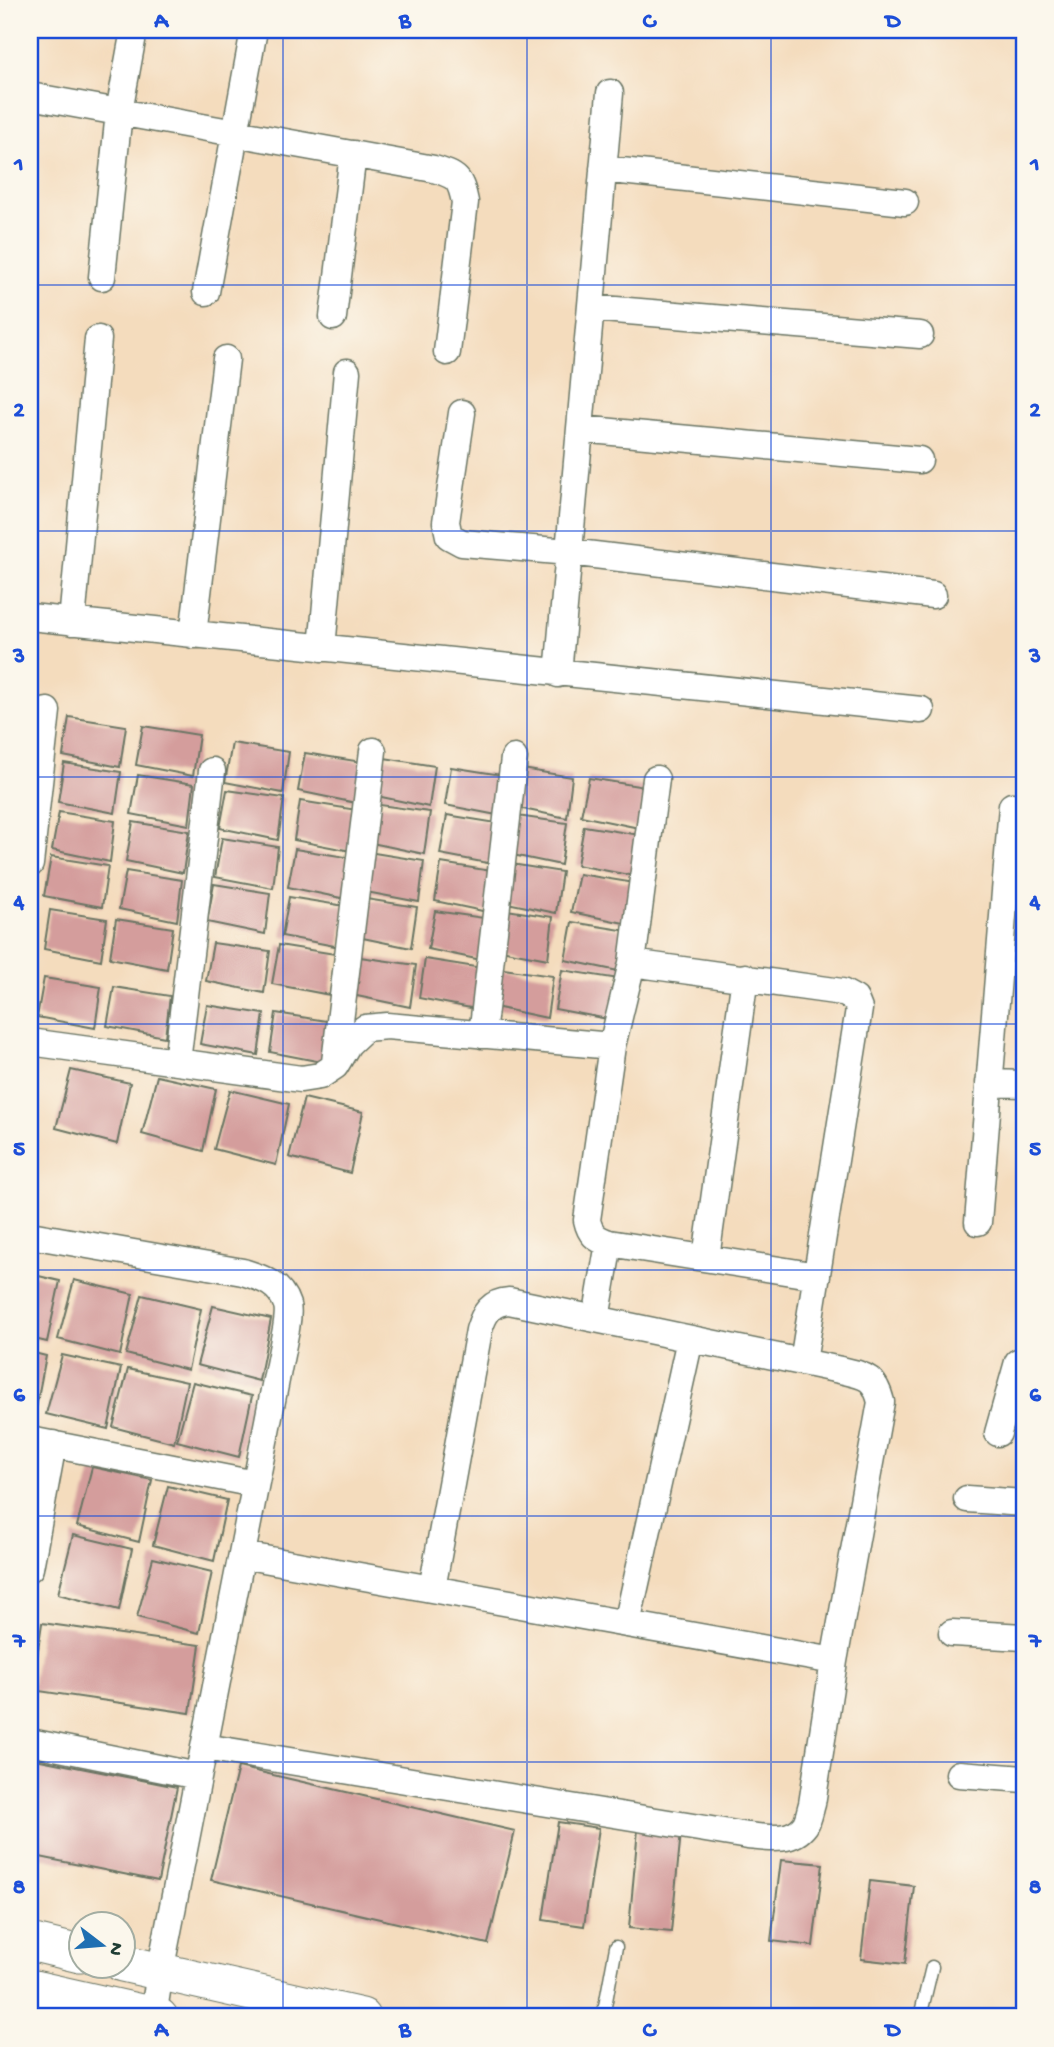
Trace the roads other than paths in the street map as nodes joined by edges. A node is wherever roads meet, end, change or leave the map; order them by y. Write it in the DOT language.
graph roads {
  1 [pos="134,30"];
  2 [pos="254,30"];
  3 [pos="610,93"];
  4 [pos="30,96"];
  5 [pos="120,112"];
  6 [pos="235,133"];
  7 [pos="353,154"];
  8 [pos="603,169"];
  9 [pos="905,202"];
  10 [pos="102,277"];
  11 [pos="206,292"];
  12 [pos="591,308"];
  13 [pos="333,317"];
  14 [pos="920,335"];
  15 [pos="98,339"];
  16 [pos="447,352"];
  17 [pos="226,359"];
  18 [pos="347,372"];
  19 [pos="462,413"];
  20 [pos="580,429"];
  21 [pos="919,460"];
  22 [pos="569,552"];
  23 [pos="933,595"];
  24 [pos="30,617"];
  25 [pos="72,622"];
  26 [pos="193,635"];
  27 [pos="322,648"];
  28 [pos="558,674"];
  29 [pos="921,710"];
  30 [pos="47,711"];
  31 [pos="373,751"];
  32 [pos="514,758"];
  33 [pos="212,771"];
  34 [pos="656,779"];
  35 [pos="1012,806"];
  36 [pos="30,864"];
  37 [pos="632,963"];
  38 [pos="745,977"];
  39 [pos="482,1035"];
  40 [pos="30,1042"];
  41 [pos="612,1046"];
  42 [pos="177,1062"];
  43 [pos="335,1066"];
  44 [pos="989,1083"];
  45 [pos="1024,1084"];
  46 [pos="978,1222"];
  47 [pos="30,1235"];
  48 [pos="609,1243"];
  49 [pos="706,1258"];
  50 [pos="817,1276"];
  51 [pos="596,1319"];
  52 [pos="690,1339"];
  53 [pos="803,1362"];
  54 [pos="1024,1363"];
  55 [pos="998,1433"];
  56 [pos="41,1442"];
  57 [pos="256,1484"];
  58 [pos="967,1499"];
  59 [pos="1024,1503"];
  60 [pos="242,1555"];
  61 [pos="30,1568"];
  62 [pos="432,1589"];
  63 [pos="627,1624"];
  64 [pos="952,1633"];
  65 [pos="1024,1637"];
  66 [pos="834,1661"];
  67 [pos="30,1742"];
  68 [pos="204,1747"];
  69 [pos="959,1774"];
  70 [pos="198,1776"];
  71 [pos="1024,1779"];
  72 [pos="30,1942"];
  73 [pos="615,1947"];
  74 [pos="66,1951"];
  75 [pos="136,1966"];
  76 [pos="932,1967"];
  77 [pos="160,1972"];
  78 [pos="30,1988"];
  79 [pos="155,2017"];
  80 [pos="362,2017"];
  81 [pos="603,2017"];
  82 [pos="920,2017"];
  1 -- 5 [label="street"];
  2 -- 6 [label="street"];
  3 -- 8 [label="street"];
  4 -- 5 [label="street"];
  5 -- 6 [label="street"];
  5 -- 10 [label="street"];
  6 -- 7 [label="street"];
  6 -- 11 [label="street"];
  7 -- 13 [label="street"];
  7 -- 16 [label="street"];
  8 -- 9 [label="street"];
  8 -- 12 [label="street"];
  12 -- 14 [label="street"];
  12 -- 20 [label="street"];
  15 -- 25 [label="street"];
  17 -- 26 [label="street"];
  18 -- 27 [label="street"];
  19 -- 22 [label="street"];
  20 -- 21 [label="street"];
  20 -- 22 [label="street"];
  22 -- 23 [label="street"];
  22 -- 28 [label="street"];
  24 -- 25 [label="street"];
  25 -- 26 [label="street"];
  26 -- 27 [label="street"];
  27 -- 28 [label="street"];
  28 -- 29 [label="street"];
  30 -- 36 [label="street"];
  31 -- 43 [label="street"];
  32 -- 39 [label="street"];
  33 -- 42 [label="street"];
  34 -- 37 [label="street"];
  35 -- 44 [label="street"];
  37 -- 38 [label="street"];
  37 -- 41 [label="street"];
  38 -- 49 [label="street"];
  38 -- 50 [label="street"];
  39 -- 41 [label="street"];
  39 -- 43 [label="street"];
  40 -- 42 [label="street"];
  41 -- 48 [label="street"];
  42 -- 43 [label="street"];
  44 -- 45 [label="street"];
  44 -- 46 [label="street"];
  47 -- 57 [label="street"];
  48 -- 49 [label="street"];
  48 -- 51 [label="street"];
  49 -- 50 [label="street"];
  50 -- 53 [label="street"];
  51 -- 52 [label="street"];
  51 -- 62 [label="street"];
  52 -- 53 [label="street"];
  52 -- 63 [label="street"];
  53 -- 66 [label="street"];
  54 -- 55 [label="street"];
  56 -- 57 [label="street"];
  56 -- 61 [label="street"];
  57 -- 60 [label="street"];
  58 -- 59 [label="street"];
  60 -- 62 [label="street"];
  60 -- 68 [label="street"];
  62 -- 63 [label="street"];
  63 -- 66 [label="street"];
  64 -- 65 [label="street"];
  66 -- 68 [label="street"];
  67 -- 70 [label="street"];
  68 -- 70 [label="street"];
  69 -- 71 [label="street"];
  70 -- 77 [label="street"];
  72 -- 74 [label="main road"];
  73 -- 81 [label="lane"];
  75 -- 77 [label="main road"];
  76 -- 82 [label="lane"];
  77 -- 79 [label="street"];
  77 -- 80 [label="main road"];
  78 -- 79 [label="main road"];
}
